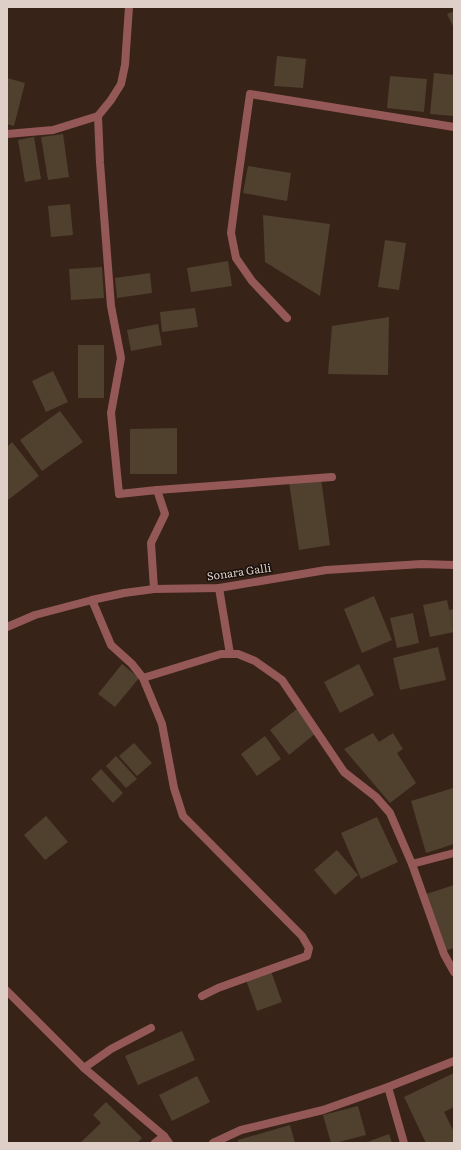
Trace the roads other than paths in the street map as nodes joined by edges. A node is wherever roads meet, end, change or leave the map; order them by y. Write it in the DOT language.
graph roads {
  1 [pos="129,7"];
  2 [pos="98,116"];
  3 [pos="454,126"];
  4 [pos="7,134"];
  5 [pos="287,318"];
  6 [pos="332,477"];
  7 [pos="157,490"];
  8 [pos="454,565"];
  9 [pos="154,588"];
  10 [pos="219,588"];
  11 [pos="92,600"];
  12 [pos="7,627"];
  13 [pos="230,654"];
  14 [pos="143,678"];
  15 [pos="454,853"];
  16 [pos="412,864"];
  17 [pos="454,972"];
  18 [pos="7,990"];
  19 [pos="202,996"];
  20 [pos="151,1028"];
  21 [pos="454,1061"];
  22 [pos="84,1068"];
  23 [pos="388,1087"];
  24 [pos="164,1136"];
  25 [pos="155,1143"];
  26 [pos="169,1143"];
  27 [pos="213,1143"];
  28 [pos="404,1143"];
  1 -- 2 [label="street"];
  2 -- 4 [label="street"];
  2 -- 7 [label="street"];
  3 -- 5 [label="street"];
  6 -- 7 [label="street"];
  7 -- 9 [label="street"];
  8 -- 10 [label="street, Sonara Galli"];
  9 -- 10 [label="street, Sonara Galli"];
  9 -- 11 [label="street, Sonara Galli"];
  10 -- 13 [label="street"];
  11 -- 12 [label="street, Sonara Galli"];
  11 -- 14 [label="street"];
  13 -- 14 [label="street"];
  13 -- 16 [label="street"];
  14 -- 19 [label="street"];
  15 -- 16 [label="street"];
  16 -- 17 [label="street"];
  18 -- 22 [label="street"];
  20 -- 22 [label="street"];
  21 -- 23 [label="street"];
  22 -- 24 [label="street"];
  23 -- 27 [label="street"];
  23 -- 28 [label="street"];
  24 -- 25 [label="street"];
  24 -- 26 [label="street"];
}
